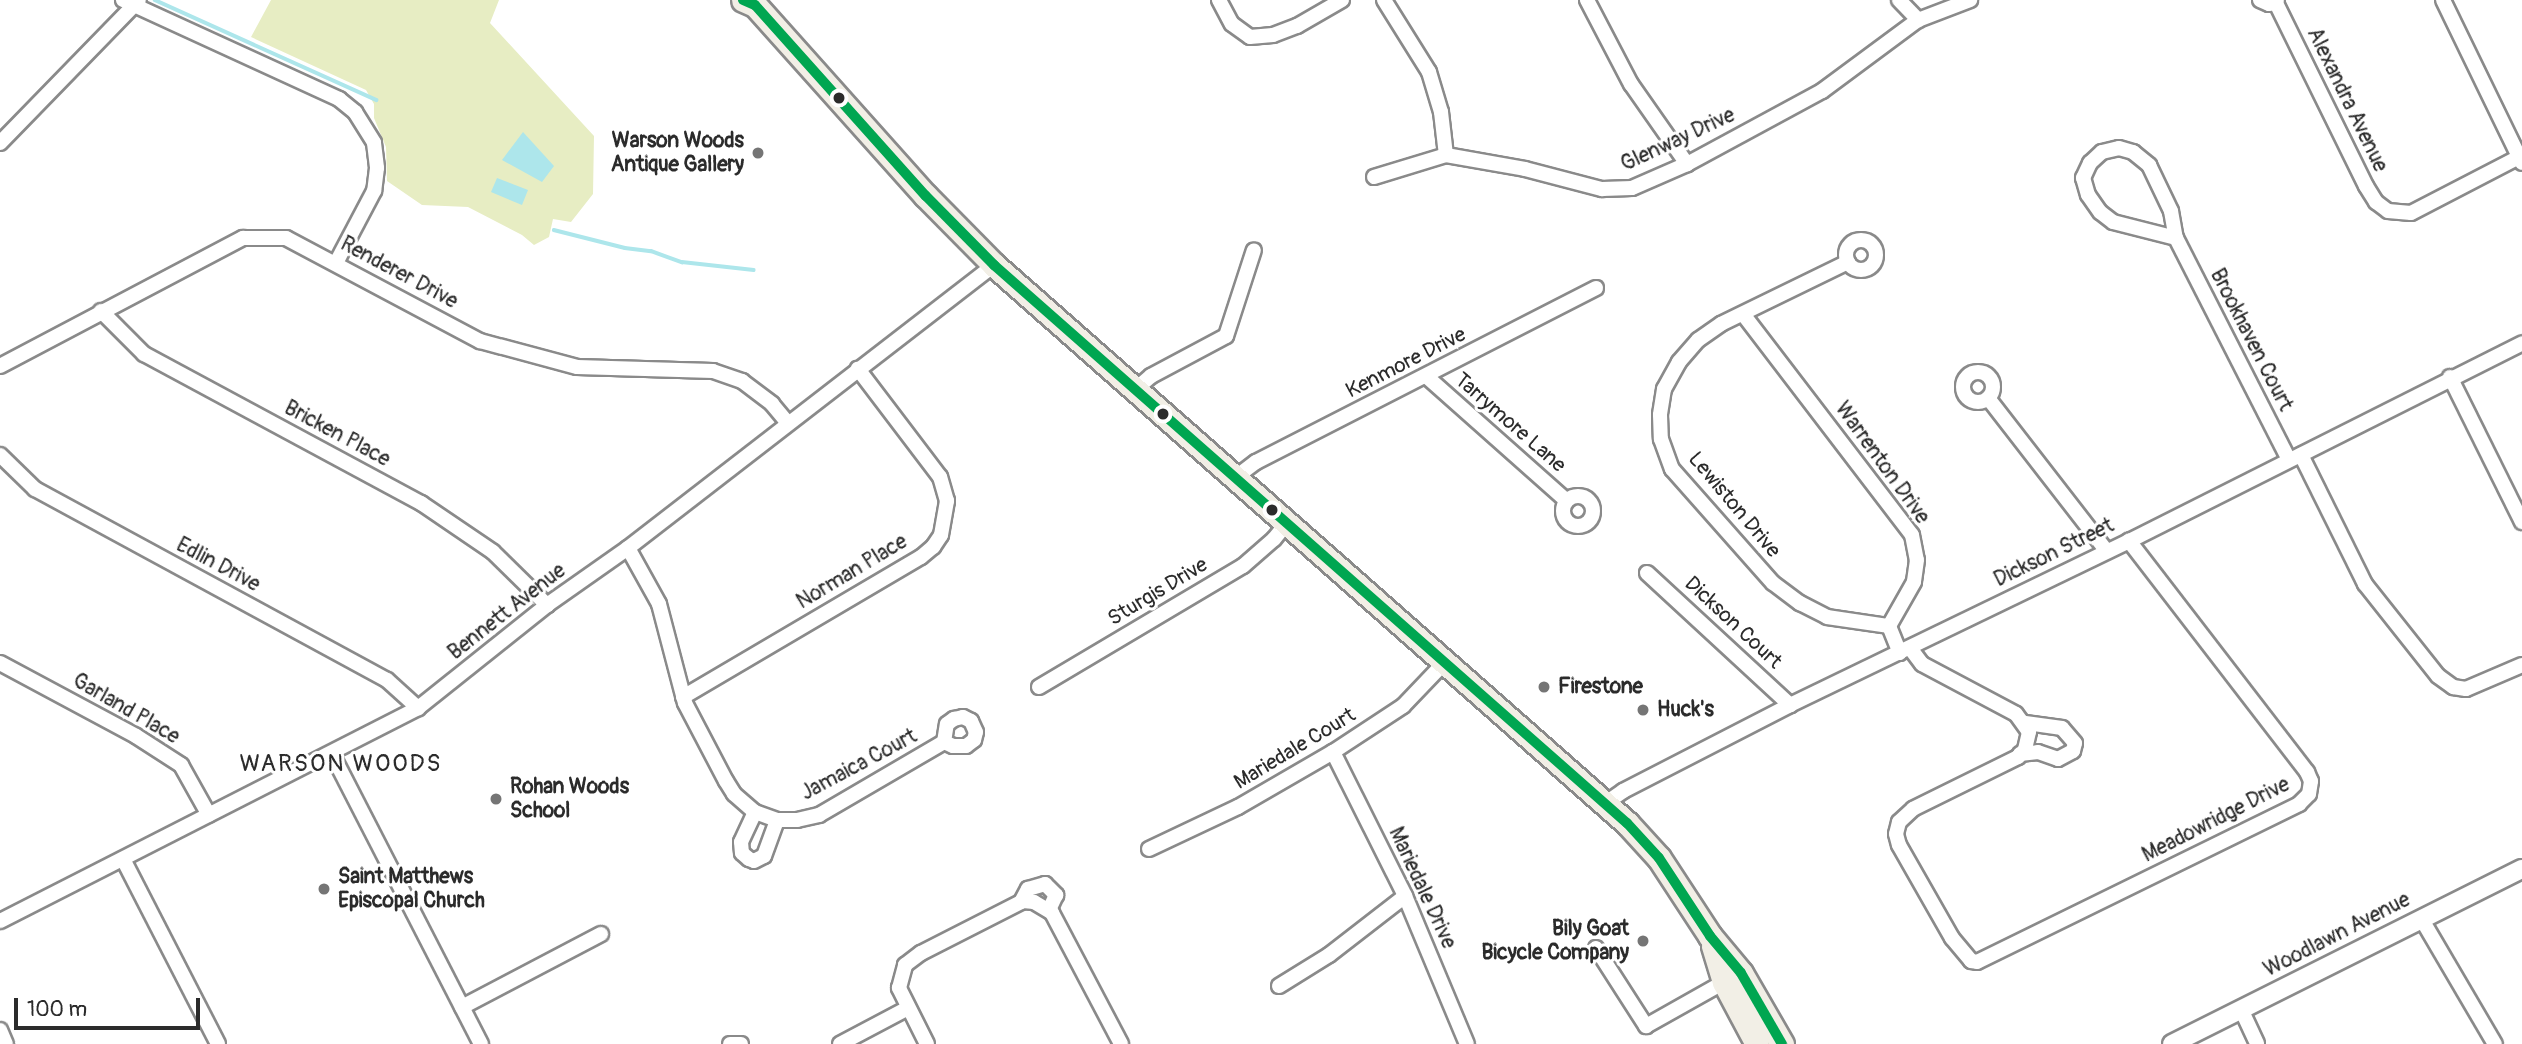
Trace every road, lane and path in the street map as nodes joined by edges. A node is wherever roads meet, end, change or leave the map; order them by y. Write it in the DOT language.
graph roads {
  1 [pos="1219,0"];
  2 [pos="1342,0"];
  3 [pos="1384,0"];
  4 [pos="1587,0"];
  5 [pos="1899,0"];
  6 [pos="1970,0"];
  7 [pos="2260,0"];
  8 [pos="2443,0"];
  9 [pos="2276,1"];
  10 [pos="132,2"];
  11 [pos="751,2"];
  12 [pos="1918,20"];
  13 [pos="0,143"];
  14 [pos="1446,155"];
  15 [pos="2520,160"];
  16 [pos="1686,164"];
  17 [pos="1374,177"];
  18 [pos="2176,238"];
  19 [pos="1254,250"];
  20 [pos="1848,262"];
  21 [pos="336,263"];
  22 [pos="994,265"];
  23 [pos="1596,288"];
  24 [pos="101,311"];
  25 [pos="1744,314"];
  26 [pos="2522,343"];
  27 [pos="0,366"];
  28 [pos="858,369"];
  29 [pos="1426,376"];
  30 [pos="2450,377"];
  31 [pos="1136,389"];
  32 [pos="1988,398"];
  33 [pos="788,423"];
  34 [pos="0,455"];
  35 [pos="2295,457"];
  36 [pos="1236,477"];
  37 [pos="1567,501"];
  38 [pos="1288,522"];
  39 [pos="2522,522"];
  40 [pos="2129,541"];
  41 [pos="628,548"];
  42 [pos="2106,550"];
  43 [pos="1647,573"];
  44 [pos="547,605"];
  45 [pos="1889,626"];
  46 [pos="1905,650"];
  47 [pos="1446,662"];
  48 [pos="0,663"];
  49 [pos="2522,665"];
  50 [pos="1039,687"];
  51 [pos="683,697"];
  52 [pos="1790,705"];
  53 [pos="418,708"];
  54 [pos="2025,723"];
  55 [pos="944,742"];
  56 [pos="1334,752"];
  57 [pos="332,754"];
  58 [pos="2020,754"];
  59 [pos="1606,803"];
  60 [pos="755,812"];
  61 [pos="208,815"];
  62 [pos="777,820"];
  63 [pos="1149,849"];
  64 [pos="123,859"];
  65 [pos="2522,869"];
  66 [pos="1405,896"];
  67 [pos="1027,902"];
  68 [pos="1049,910"];
  69 [pos="2421,918"];
  70 [pos="0,921"];
  71 [pos="601,934"];
  72 [pos="1710,936"];
  73 [pos="1596,948"];
  74 [pos="1724,982"];
  75 [pos="1279,986"];
  76 [pos="462,1007"];
  77 [pos="908,1008"];
  78 [pos="2241,1009"];
  79 [pos="0,1030"];
  80 [pos="6,1044"];
  81 [pos="218,1044"];
  82 [pos="481,1044"];
  83 [pos="730,1044"];
  84 [pos="741,1044"];
  85 [pos="840,1044"];
  86 [pos="927,1044"];
  87 [pos="1121,1044"];
  88 [pos="1467,1044"];
  89 [pos="1757,1044"];
  90 [pos="1782,1044"];
  91 [pos="2172,1044"];
  92 [pos="2257,1044"];
  93 [pos="2495,1044"];
  1 -- 2 [label="street"];
  3 -- 14 [label="street"];
  4 -- 16 [label="street"];
  5 -- 12 [label="street"];
  6 -- 12 [label="street, Glenway Drive"];
  7 -- 9 [label="street"];
  8 -- 15 [label="street"];
  9 -- 15 [label="street, Alexandra Avenue"];
  10 -- 13 [label="street"];
  10 -- 21 [label="street"];
  11 -- 22 [label="main road"];
  12 -- 16 [label="street, Glenway Drive"];
  14 -- 16 [label="street, Glenway Drive"];
  14 -- 17 [label="street, Glenway Drive"];
  18 -- 18 [label="street, Brookhaven Court"];
  18 -- 35 [label="street, Brookhaven Court"];
  19 -- 31 [label="street"];
  20 -- 25 [label="street, Lewiston Drive"];
  21 -- 24 [label="street, Renderer Drive"];
  21 -- 33 [label="street, Renderer Drive"];
  22 -- 28 [label="street, Bennett Avenue"];
  22 -- 31 [label="main road"];
  23 -- 29 [label="street, Kenmore Drive"];
  24 -- 27 [label="street, Renderer Drive"];
  24 -- 44 [label="street, Bricken Place"];
  25 -- 45 [label="street, Warrenton Drive"];
  25 -- 45 [label="street, Lewiston Drive"];
  26 -- 30 [label="street, Dickson Street"];
  28 -- 33 [label="street, Bennett Avenue"];
  28 -- 51 [label="street, Norman Place"];
  29 -- 36 [label="street, Kenmore Drive"];
  29 -- 37 [label="street, Tarrymore Lane"];
  30 -- 35 [label="street, Dickson Street"];
  30 -- 39 [label="street"];
  31 -- 36 [label="main road"];
  32 -- 42 [label="street"];
  33 -- 41 [label="street, Bennett Avenue"];
  34 -- 53 [label="street, Edlin Drive"];
  35 -- 40 [label="street, Dickson Street"];
  35 -- 49 [label="street, Brookhaven Court"];
  36 -- 38 [label="main road"];
  38 -- 47 [label="main road"];
  38 -- 50 [label="street, Sturgis Drive"];
  40 -- 42 [label="street, Dickson Street"];
  40 -- 58 [label="street, Meadowridge Drive"];
  41 -- 44 [label="street, Bennett Avenue"];
  41 -- 51 [label="street, Jamaica Court"];
  42 -- 46 [label="street, Dickson Street"];
  43 -- 52 [label="street, Dickson Court"];
  44 -- 53 [label="street, Bennett Avenue"];
  45 -- 46 [label="street"];
  46 -- 52 [label="street, Dickson Street"];
  46 -- 54 [label="street"];
  47 -- 56 [label="street, Mariedale Court"];
  47 -- 59 [label="main road"];
  48 -- 61 [label="street, Garland Place"];
  51 -- 60 [label="street, Jamaica Court"];
  52 -- 59 [label="street, Dickson Street"];
  53 -- 57 [label="street, Bennett Avenue"];
  54 -- 58 [label="street"];
  54 -- 58 [label="street"];
  55 -- 62 [label="street, Jamaica Court"];
  56 -- 63 [label="street, Mariedale Court"];
  56 -- 66 [label="street, Mariedale Drive"];
  57 -- 61 [label="street, Bennett Avenue"];
  57 -- 76 [label="street"];
  59 -- 72 [label="main road"];
  60 -- 62 [label="street, Jamaica Court"];
  60 -- 62 [label="street"];
  61 -- 64 [label="street, Bennett Avenue"];
  64 -- 70 [label="street, Bennett Avenue"];
  64 -- 81 [label="street"];
  65 -- 69 [label="street, Woodlawn Avenue"];
  66 -- 75 [label="street"];
  66 -- 88 [label="street, Mariedale Drive"];
  67 -- 68 [label="street"];
  67 -- 68 [label="street"];
  67 -- 77 [label="street"];
  68 -- 87 [label="street"];
  69 -- 78 [label="street, Woodlawn Avenue"];
  69 -- 93 [label="street"];
  71 -- 76 [label="street"];
  72 -- 74 [label="main road"];
  72 -- 90 [label="main road"];
  73 -- 74 [label="street"];
  74 -- 89 [label="main road"];
  76 -- 82 [label="street"];
  77 -- 85 [label="street"];
  77 -- 86 [label="street"];
  78 -- 91 [label="street, Woodlawn Avenue"];
  78 -- 92 [label="street"];
  79 -- 80 [label="street"];
  83 -- 84 [label="street"];
}
